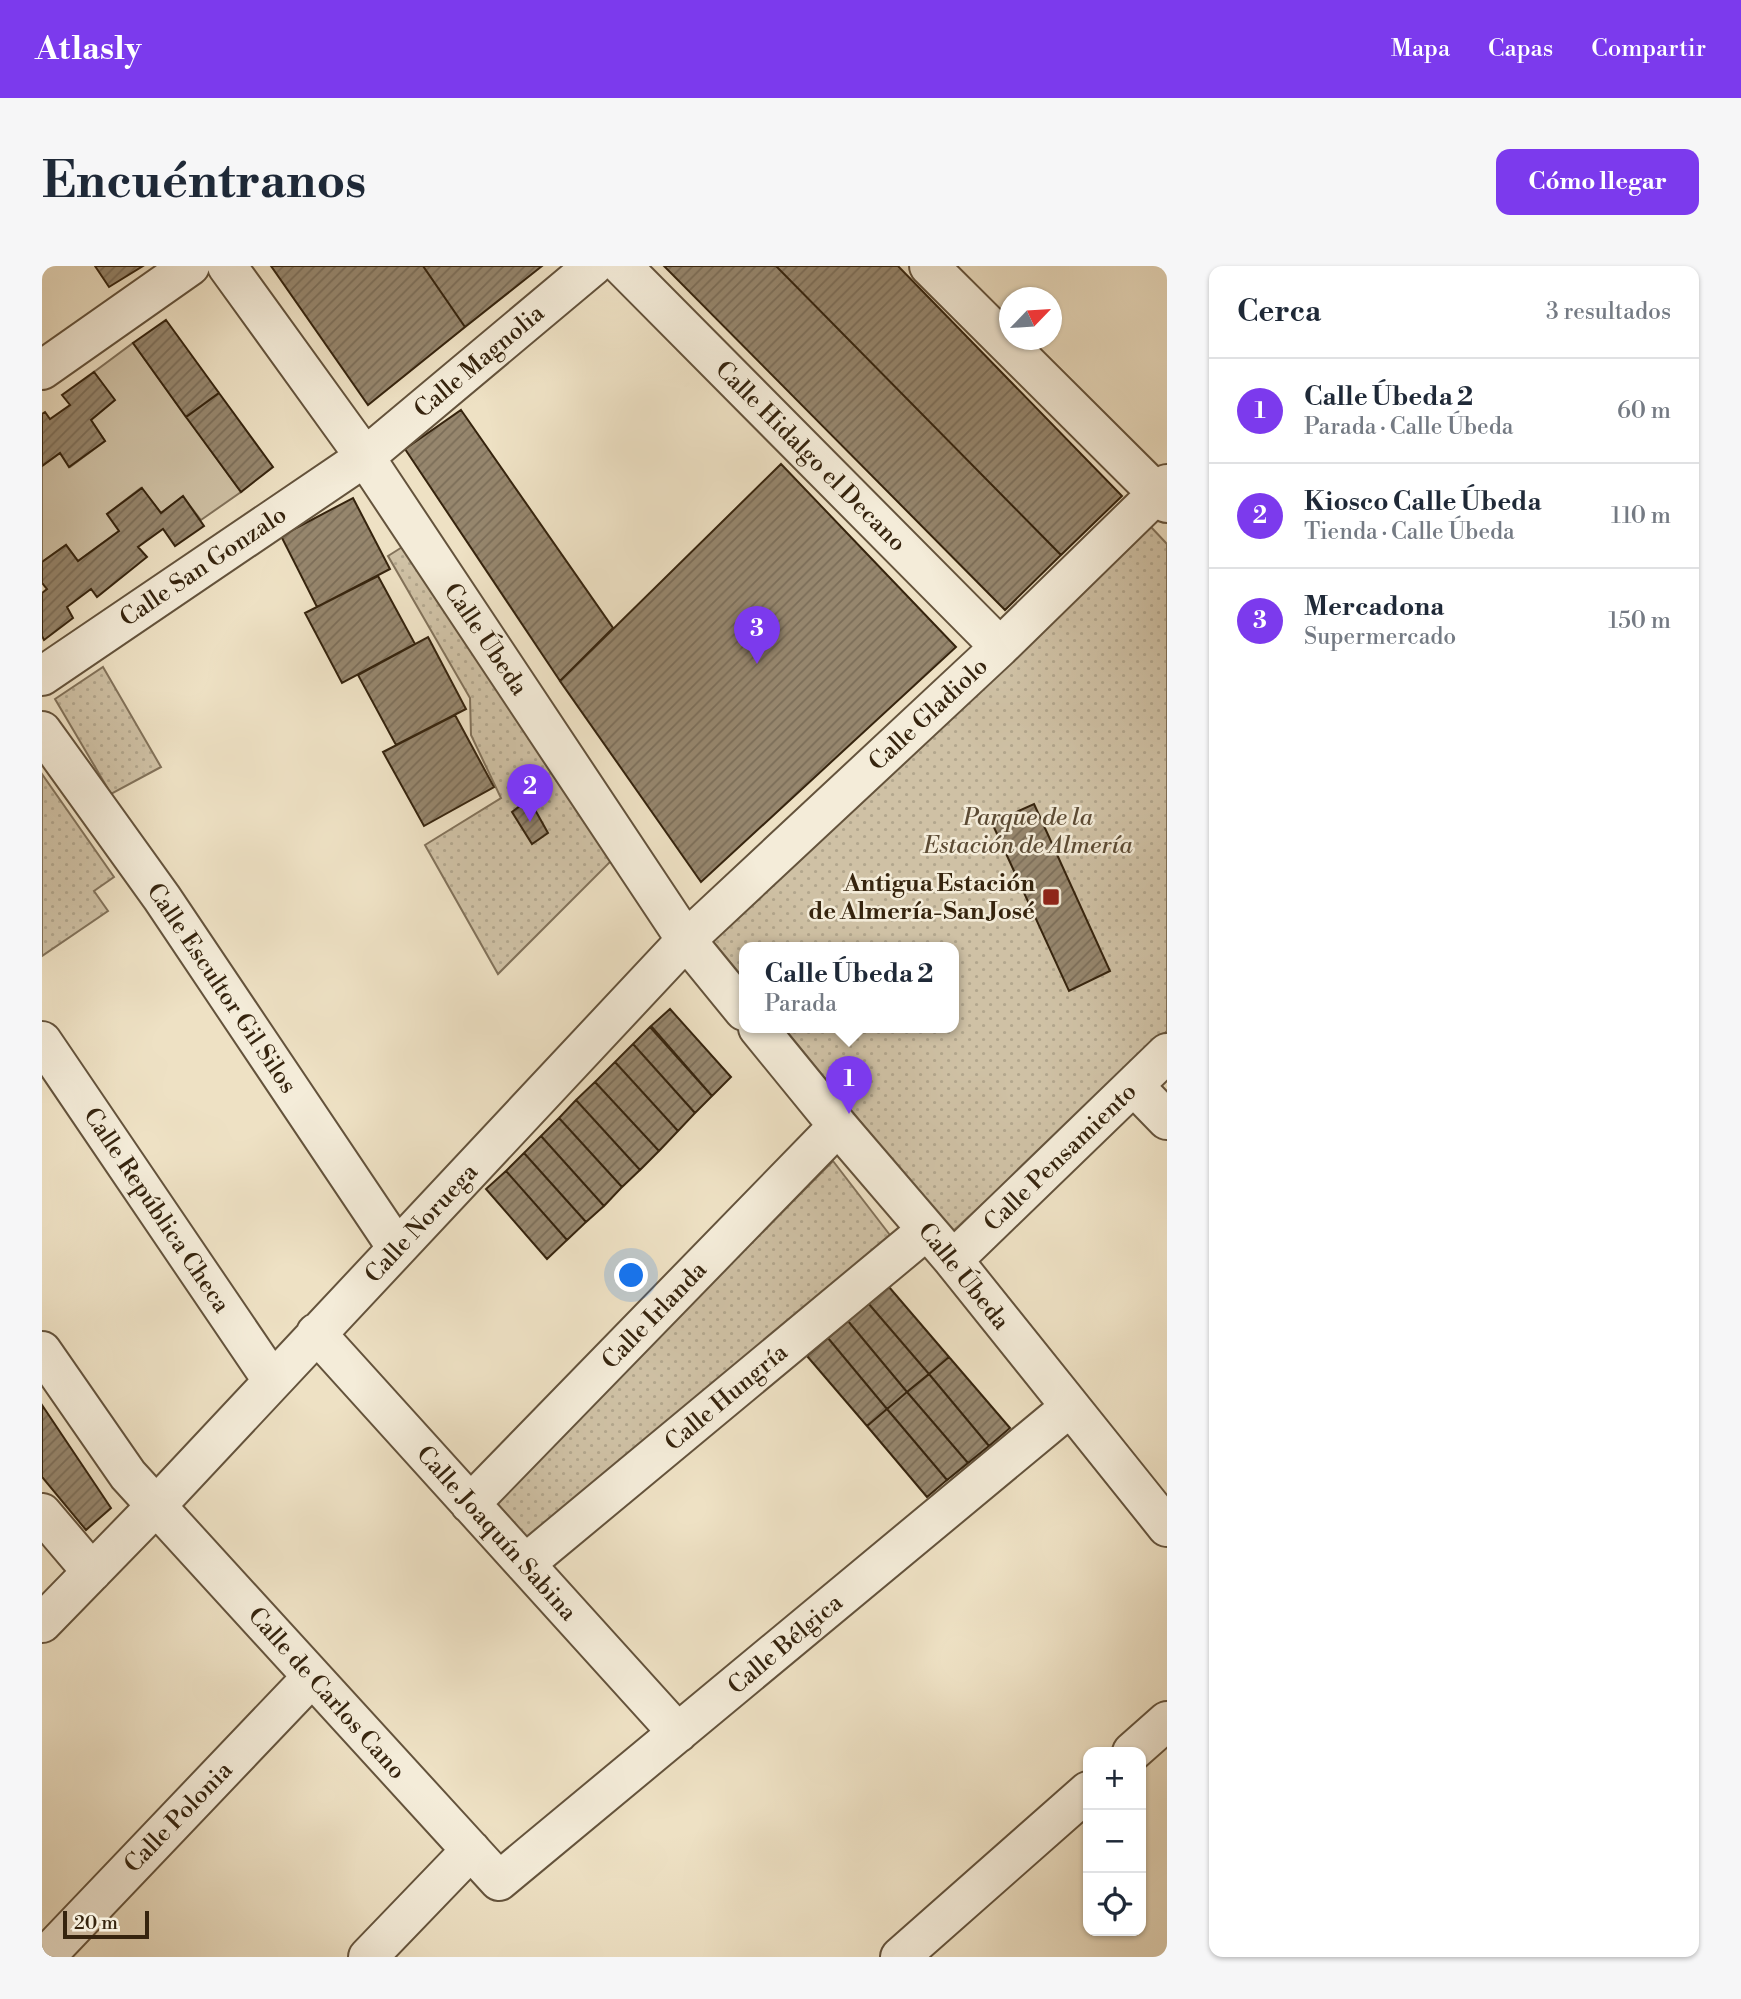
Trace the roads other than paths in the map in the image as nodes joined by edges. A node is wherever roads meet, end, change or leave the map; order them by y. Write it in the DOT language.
graph roads {
  1 [pos="190,266"];
  2 [pos="228,266"];
  3 [pos="622,266"];
  4 [pos="929,266"];
  5 [pos="581,270"];
  6 [pos="42,370"];
  7 [pos="365,457"];
  8 [pos="1164,494"];
  9 [pos="1000,647"];
  10 [pos="42,676"];
  11 [pos="42,731"];
  12 [pos="686,940"];
  13 [pos="739,1005"];
  14 [pos="762,1033"];
  15 [pos="42,1041"];
  16 [pos="1167,1053"];
  17 [pos="1134,1086"];
  18 [pos="1167,1120"];
  19 [pos="838,1126"];
  20 [pos="927,1230"];
  21 [pos="397,1248"];
  22 [pos="953,1260"];
  23 [pos="316,1333"];
  24 [pos="42,1351"];
  25 [pos="272,1380"];
  26 [pos="1070,1407"];
  27 [pos="470,1504"];
  28 [pos="156,1506"];
  29 [pos="42,1513"];
  30 [pos="1167,1527"];
  31 [pos="524,1564"];
  32 [pos="92,1572"];
  33 [pos="42,1623"];
  34 [pos="312,1677"];
  35 [pos="1167,1721"];
  36 [pos="678,1733"];
  37 [pos="1138,1747"];
  38 [pos="1083,1795"];
  39 [pos="471,1850"];
  40 [pos="499,1881"];
  41 [pos="45,1957"];
  42 [pos="368,1957"];
  43 [pos="900,1957"];
  1 -- 6 [label="street"];
  2 -- 7 [label="street, Calle Úbeda"];
  3 -- 9 [label="street, Calle Hidalgo el Decano"];
  4 -- 8 [label="street"];
  5 -- 7 [label="street, Calle Magnolia"];
  7 -- 10 [label="street, Calle San Gonzalo"];
  7 -- 12 [label="street, Calle Úbeda"];
  8 -- 9 [label="street, Calle Gladiolo"];
  9 -- 12 [label="street, Calle Gladiolo"];
  11 -- 21 [label="street, Calle Escultor Gil Silos"];
  12 -- 13 [label="street, Calle Úbeda"];
  12 -- 21 [label="street, Calle Noruega"];
  14 -- 19 [label="street, Calle Úbeda"];
  15 -- 25 [label="street, Calle República Checa"];
  16 -- 17 [label="street, Calle Pensamiento"];
  17 -- 18 [label="street"];
  17 -- 22 [label="street, Calle Pensamiento"];
  19 -- 20 [label="street, Calle Úbeda"];
  19 -- 27 [label="street, Calle Irlanda"];
  20 -- 22 [label="street, Calle Úbeda"];
  20 -- 31 [label="street, Calle Hungría"];
  21 -- 23 [label="street, Calle Noruega"];
  22 -- 26 [label="street, Calle Úbeda"];
  23 -- 25 [label="street, Calle Noruega"];
  23 -- 27 [label="street, Calle Joaquín Sabina"];
  24 -- 28 [label="street, Calle de Carlos Cano"];
  25 -- 28 [label="street, Calle Noruega"];
  26 -- 30 [label="street, Calle Úbeda"];
  26 -- 36 [label="street, Calle Bélgica"];
  27 -- 31 [label="street, Calle Joaquín Sabina"];
  28 -- 32 [label="street, Calle Noruega"];
  28 -- 34 [label="street, Calle de Carlos Cano"];
  29 -- 32 [label="street"];
  31 -- 36 [label="street, Calle Joaquín Sabina"];
  32 -- 33 [label="street, Calle Noruega"];
  34 -- 39 [label="street, Calle de Carlos Cano"];
  34 -- 41 [label="street, Calle Polonia"];
  35 -- 37 [label="street"];
  36 -- 40 [label="street, Calle Bélgica"];
  38 -- 43 [label="street"];
  39 -- 40 [label="street, Calle de Carlos Cano"];
  39 -- 42 [label="street"];
}
